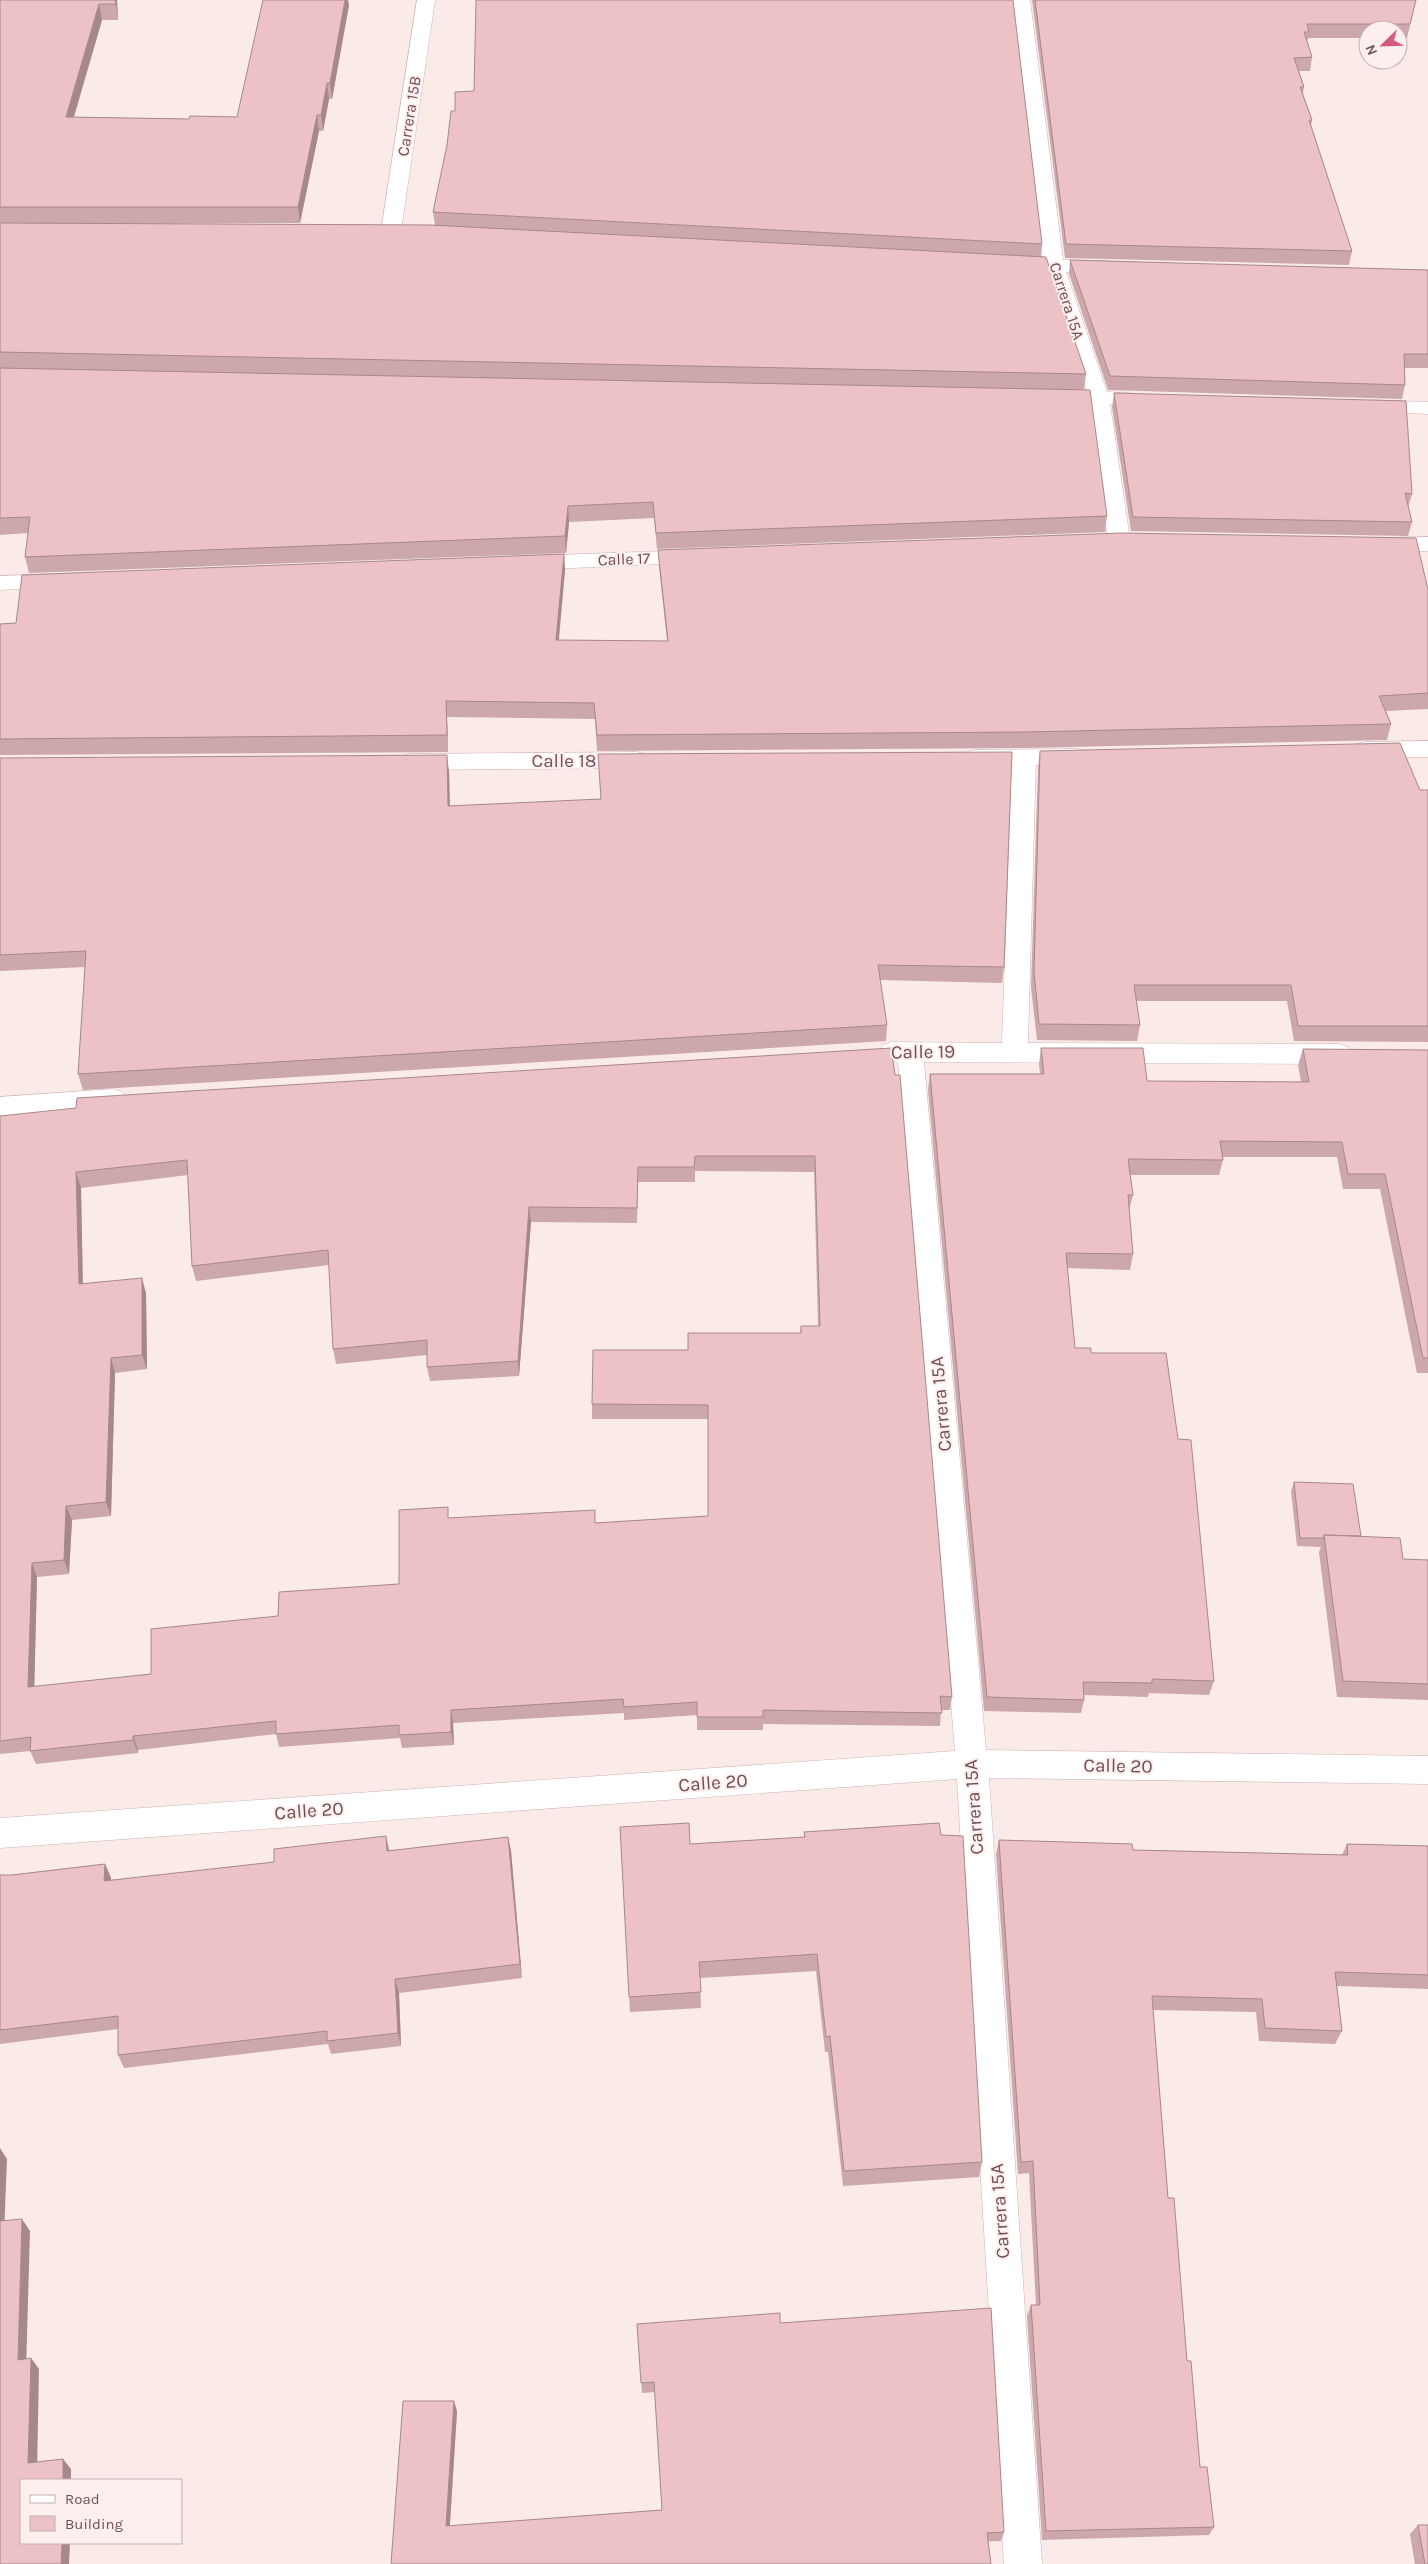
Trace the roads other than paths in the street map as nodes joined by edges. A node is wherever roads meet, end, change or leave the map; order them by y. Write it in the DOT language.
graph roads {
  1 [pos="426,0"];
  2 [pos="1021,0"];
  3 [pos="371,231"];
  4 [pos="391,231"];
  5 [pos="410,232"];
  6 [pos="995,263"];
  7 [pos="1054,266"];
  8 [pos="1123,268"];
  9 [pos="1039,396"];
  10 [pos="1099,398"];
  11 [pos="1169,400"];
  12 [pos="1348,406"];
  13 [pos="1428,408"];
  14 [pos="1119,541"];
  15 [pos="1428,544"];
  16 [pos="1362,545"];
  17 [pos="719,556"];
  18 [pos="510,564"];
  19 [pos="80,580"];
  20 [pos="0,584"];
  21 [pos="1428,749"];
  22 [pos="1339,751"];
  23 [pos="1103,756"];
  24 [pos="954,758"];
  25 [pos="1024,758"];
  26 [pos="656,760"];
  27 [pos="388,762"];
  28 [pos="910,1051"];
  29 [pos="1015,1052"];
  30 [pos="871,1054"];
  31 [pos="1359,1054"];
  32 [pos="140,1097"];
  33 [pos="0,1106"];
  34 [pos="972,1764"];
  35 [pos="1428,1770"];
  36 [pos="0,1833"];
  37 [pos="1023,2564"];
  1 -- 4 [label="street, Carrera 15B"];
  2 -- 7 [label="street, Carrera 15A"];
  3 -- 4 [label="street"];
  4 -- 5 [label="street"];
  6 -- 7 [label="street"];
  7 -- 8 [label="street"];
  7 -- 10 [label="street, Carrera 15A"];
  9 -- 10 [label="street"];
  10 -- 11 [label="street"];
  10 -- 14 [label="street, Carrera 15A"];
  12 -- 13 [label="street"];
  15 -- 16 [label="street"];
  17 -- 18 [label="street, Calle 17"];
  19 -- 20 [label="street"];
  21 -- 22 [label="street"];
  23 -- 25 [label="street"];
  24 -- 25 [label="street"];
  25 -- 29 [label="street"];
  26 -- 27 [label="street, Calle 18"];
  28 -- 29 [label="street, Calle 19"];
  28 -- 30 [label="street, Calle 19"];
  28 -- 34 [label="street, Carrera 15A"];
  29 -- 31 [label="street, Calle 19"];
  32 -- 33 [label="street"];
  34 -- 35 [label="street, Calle 20"];
  34 -- 36 [label="street, Calle 20"];
  34 -- 37 [label="street, Carrera 15A"];
}
